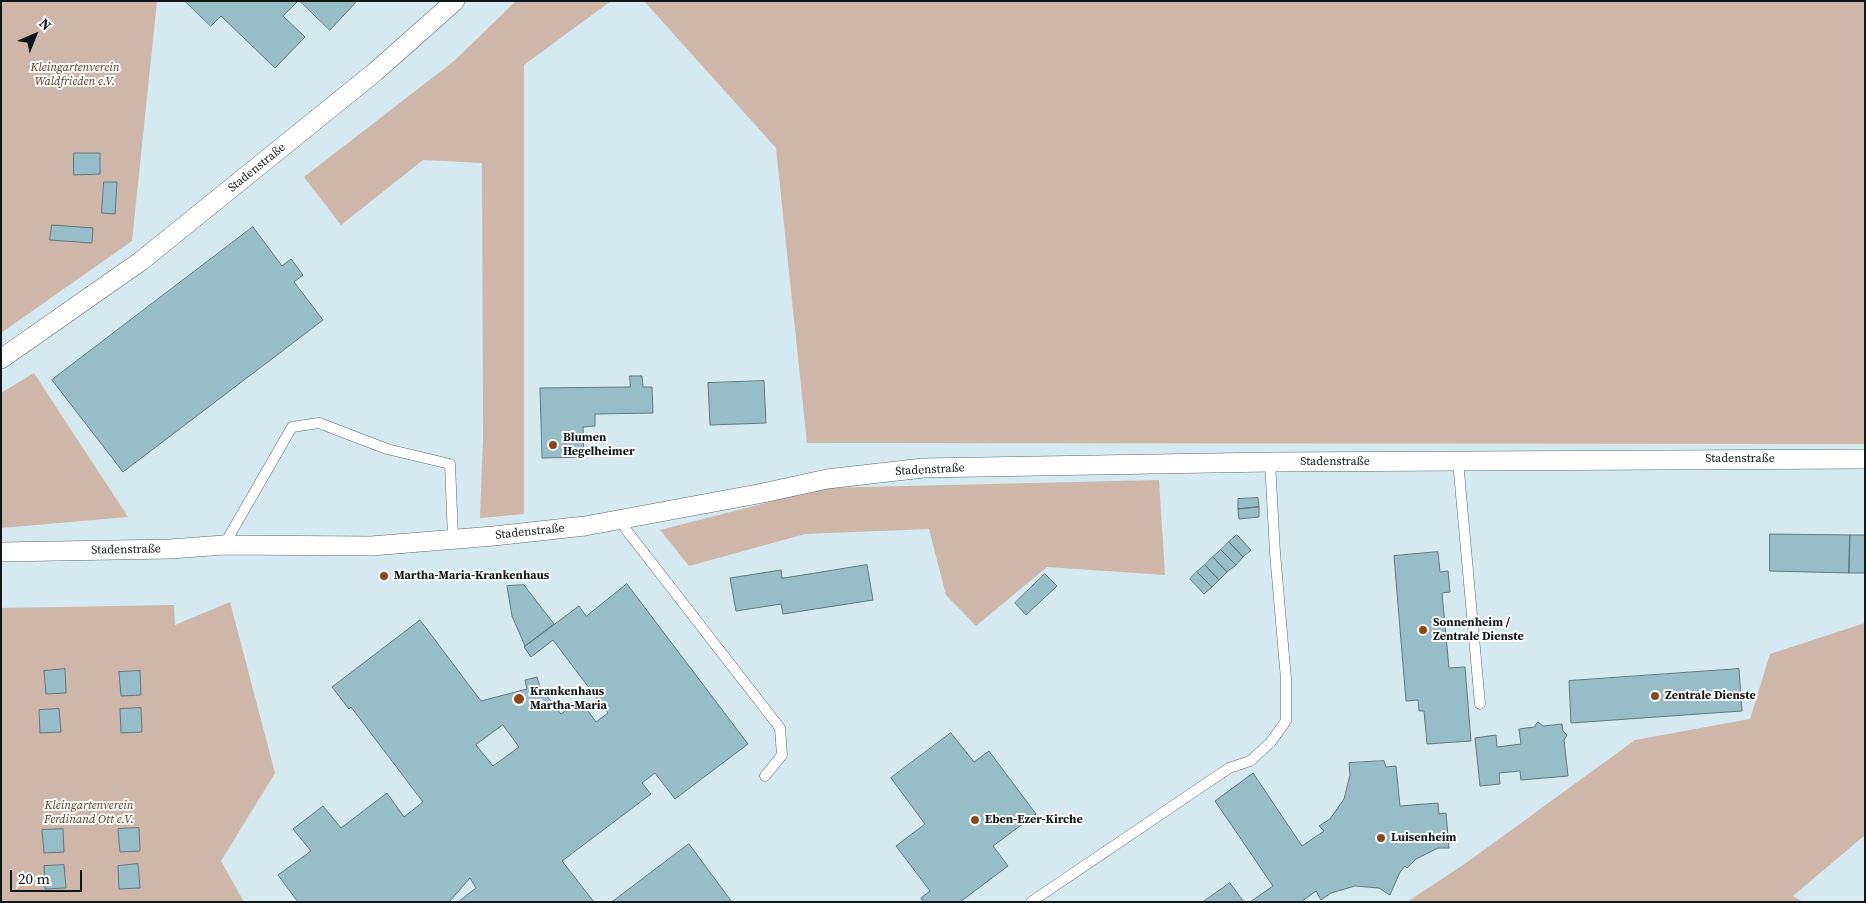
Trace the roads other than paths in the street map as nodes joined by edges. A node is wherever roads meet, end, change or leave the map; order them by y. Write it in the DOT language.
graph roads {
  1 [pos="455,1"];
  2 [pos="1,358"];
  3 [pos="1865,459"];
  4 [pos="1458,461"];
  5 [pos="1270,462"];
  6 [pos="618,518"];
  7 [pos="453,538"];
  8 [pos="224,545"];
  9 [pos="1,552"];
  10 [pos="1480,704"];
  11 [pos="765,776"];
  12 [pos="1031,902"];
  1 -- 2 [label="street, Stadenstraße"];
  3 -- 4 [label="street, Stadenstraße"];
  4 -- 5 [label="street, Stadenstraße"];
  4 -- 10 [label="lane"];
  5 -- 6 [label="street, Stadenstraße"];
  5 -- 12 [label="lane"];
  6 -- 7 [label="street, Stadenstraße"];
  6 -- 11 [label="lane"];
  7 -- 8 [label="street, Stadenstraße"];
  7 -- 8 [label="lane"];
  8 -- 9 [label="street, Stadenstraße"];
}
